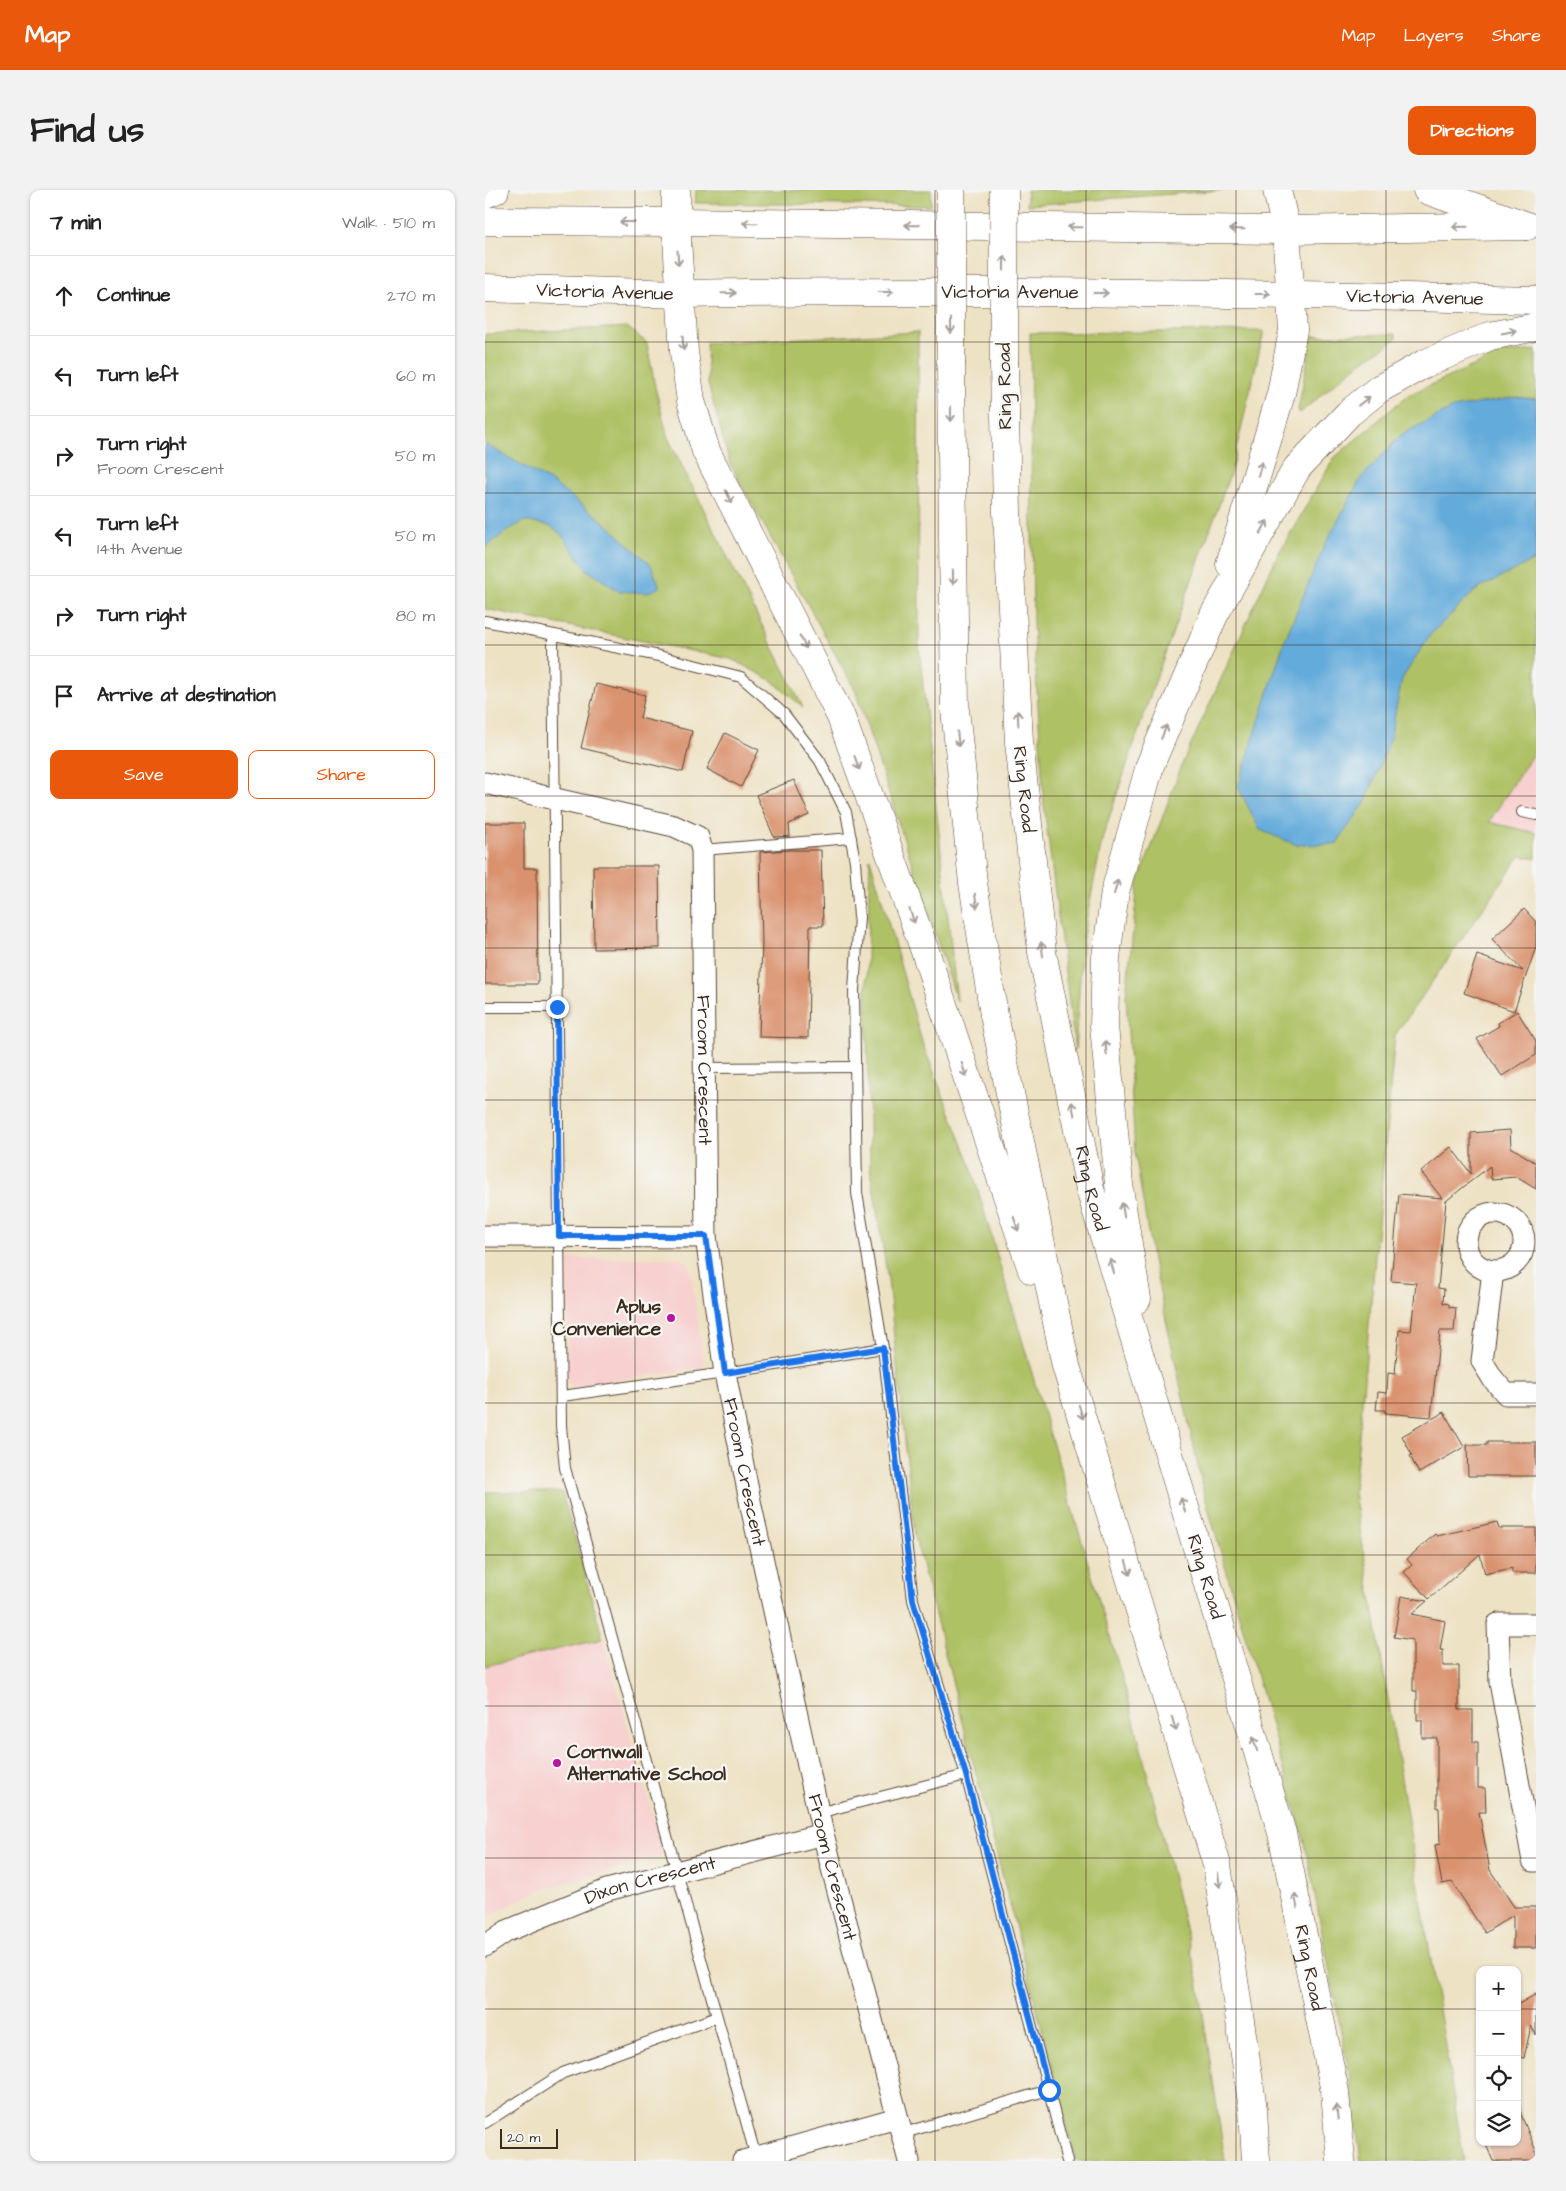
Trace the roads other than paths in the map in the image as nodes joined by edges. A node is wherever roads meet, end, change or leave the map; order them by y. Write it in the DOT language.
graph roads {
  1 [pos="495,190"];
  2 [pos="676,190"];
  3 [pos="951,190"];
  4 [pos="1004,190"];
  5 [pos="1277,190"];
  6 [pos="1427,190"];
  7 [pos="485,194"];
  8 [pos="485,221"];
  9 [pos="676,222"];
  10 [pos="1531,226"];
  11 [pos="1286,230"];
  12 [pos="485,288"];
  13 [pos="680,294"];
  14 [pos="1292,294"];
  15 [pos="1536,300"];
  16 [pos="1536,327"];
  17 [pos="1214,616"];
  18 [pos="485,621"];
  19 [pos="553,636"];
  20 [pos="485,783"];
  21 [pos="555,799"];
  22 [pos="1522,812"];
  23 [pos="1536,815"];
  24 [pos="851,838"];
  25 [pos="703,850"];
  26 [pos="557,1007"];
  27 [pos="485,1008"];
  28 [pos="854,1067"];
  29 [pos="704,1068"];
  30 [pos="485,1236"];
  31 [pos="559,1236"];
  32 [pos="706,1236"];
  33 [pos="1493,1271"];
  34 [pos="883,1348"];
  35 [pos="1067,1366"];
  36 [pos="725,1373"];
  37 [pos="1536,1394"];
  38 [pos="562,1396"];
  39 [pos="1156,1414"];
  40 [pos="1536,1624"];
  41 [pos="966,1775"];
  42 [pos="818,1812"];
  43 [pos="823,1834"];
  44 [pos="1536,1861"];
  45 [pos="676,1872"];
  46 [pos="485,1946"];
  47 [pos="717,2017"];
  48 [pos="1049,2090"];
  49 [pos="485,2123"];
  50 [pos="899,2126"];
  51 [pos="752,2160"];
  52 [pos="909,2161"];
  53 [pos="1067,2161"];
  54 [pos="1256,2161"];
  55 [pos="1341,2161"];
  1 -- 7 [label="main road"];
  2 -- 9 [label="main road"];
  3 -- 35 [label="main road, one-way, bridge"];
  39 -- 4 [label="main road, Ring Road, one-way, bridge"];
  5 -- 11 [label="main road"];
  6 -- 10 [label="main road"];
  9 -- 8 [label="main road, one-way"];
  11 -- 9 [label="main road, one-way"];
  9 -- 13 [label="main road, one-way"];
  10 -- 11 [label="main road, one-way"];
  11 -- 14 [label="main road"];
  12 -- 13 [label="main road, Victoria Avenue"];
  13 -- 14 [label="main road, Victoria Avenue, one-way"];
  13 -- 35 [label="main road, one-way"];
  14 -- 15 [label="main road, Victoria Avenue"];
  17 -- 14 [label="main road, one-way"];
  17 -- 16 [label="main road, one-way"];
  39 -- 17 [label="main road, one-way"];
  18 -- 19 [label="lane"];
  19 -- 21 [label="lane"];
  19 -- 24 [label="lane"];
  20 -- 21 [label="street"];
  21 -- 25 [label="street"];
  21 -- 26 [label="lane"];
  22 -- 23 [label="lane"];
  24 -- 25 [label="lane"];
  24 -- 28 [label="lane"];
  25 -- 29 [label="street, Froom Crescent"];
  26 -- 27 [label="lane"];
  26 -- 31 [label="lane"];
  28 -- 29 [label="lane"];
  28 -- 34 [label="lane"];
  29 -- 32 [label="street, Froom Crescent"];
  30 -- 31 [label="street"];
  31 -- 32 [label="street"];
  31 -- 38 [label="lane"];
  32 -- 36 [label="street, Froom Crescent"];
  33 -- 37 [label="street"];
  34 -- 36 [label="lane"];
  34 -- 41 [label="lane"];
  35 -- 54 [label="main road, one-way"];
  36 -- 38 [label="lane"];
  36 -- 42 [label="street, Froom Crescent"];
  38 -- 45 [label="lane"];
  55 -- 39 [label="main road, Ring Road, one-way"];
  40 -- 44 [label="street"];
  41 -- 42 [label="lane"];
  41 -- 48 [label="lane"];
  42 -- 43 [label="street, Froom Crescent"];
  43 -- 45 [label="street, Dixon Crescent"];
  43 -- 50 [label="street, Froom Crescent"];
  45 -- 46 [label="street, Dixon Crescent"];
  45 -- 47 [label="lane"];
  47 -- 49 [label="lane"];
  47 -- 51 [label="lane"];
  48 -- 50 [label="lane"];
  48 -- 53 [label="lane"];
  50 -- 51 [label="street"];
  50 -- 52 [label="street, Froom Crescent"];
}
